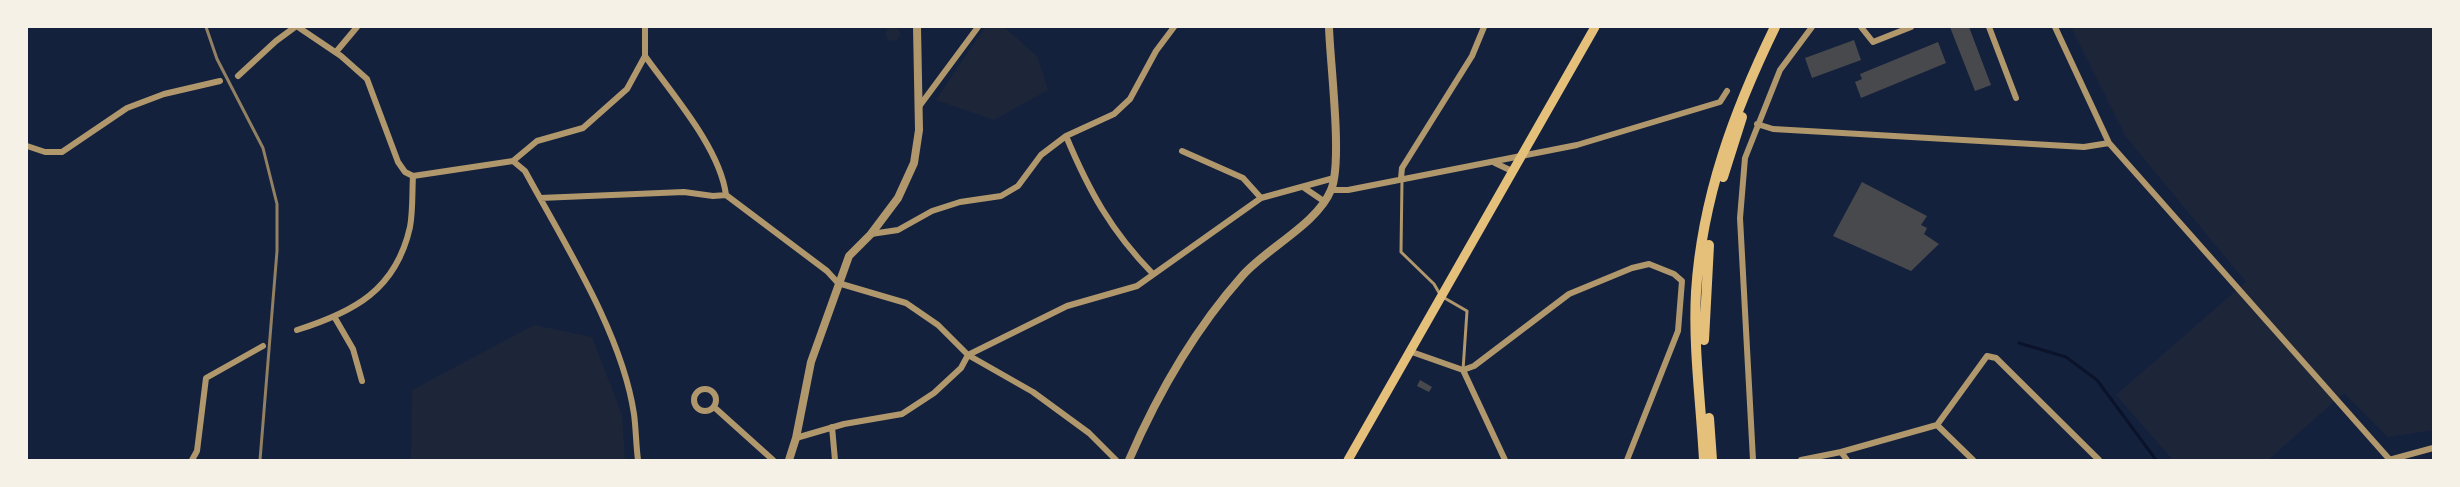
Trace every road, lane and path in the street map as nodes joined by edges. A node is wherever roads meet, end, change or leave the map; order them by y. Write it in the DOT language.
graph roads {
  1 [pos="297,27"];
  2 [pos="357,27"];
  3 [pos="645,27"];
  4 [pos="917,27"];
  5 [pos="978,27"];
  6 [pos="1174,27"];
  7 [pos="1329,27"];
  8 [pos="1484,27"];
  9 [pos="1595,27"];
  10 [pos="1774,27"];
  11 [pos="1782,27"];
  12 [pos="1812,27"];
  13 [pos="1861,27"];
  14 [pos="1911,27"];
  15 [pos="1989,27"];
  16 [pos="2055,27"];
  17 [pos="336,52"];
  18 [pos="645,56"];
  19 [pos="238,76"];
  20 [pos="220,81"];
  21 [pos="1727,91"];
  22 [pos="2016,98"];
  23 [pos="918,108"];
  24 [pos="1756,124"];
  25 [pos="1066,136"];
  26 [pos="2109,143"];
  27 [pos="27,146"];
  28 [pos="1182,151"];
  29 [pos="1521,155"];
  30 [pos="513,161"];
  31 [pos="1494,163"];
  32 [pos="1512,171"];
  33 [pos="413,176"];
  34 [pos="1334,178"];
  35 [pos="1401,178"];
  36 [pos="1303,187"];
  37 [pos="1332,190"];
  38 [pos="726,195"];
  39 [pos="540,198"];
  40 [pos="1261,198"];
  41 [pos="1325,202"];
  42 [pos="871,234"];
  43 [pos="1154,274"];
  44 [pos="838,283"];
  45 [pos="1441,296"];
  46 [pos="335,318"];
  47 [pos="297,330"];
  48 [pos="263,346"];
  49 [pos="1409,351"];
  50 [pos="968,355"];
  51 [pos="1463,370"];
  52 [pos="362,381"];
  53 [pos="714,407"];
  54 [pos="1937,424"];
  55 [pos="831,428"];
  56 [pos="796,438"];
  57 [pos="2433,448"];
  58 [pos="1841,452"];
  59 [pos="192,460"];
  60 [pos="638,460"];
  61 [pos="773,460"];
  62 [pos="789,460"];
  63 [pos="835,460"];
  64 [pos="1116,460"];
  65 [pos="1129,460"];
  66 [pos="1348,460"];
  67 [pos="1505,460"];
  68 [pos="1627,460"];
  69 [pos="1704,460"];
  70 [pos="1712,460"];
  71 [pos="1753,460"];
  72 [pos="1801,460"];
  73 [pos="1847,460"];
  74 [pos="1973,460"];
  75 [pos="2099,460"];
  76 [pos="2390,460"];
  1 -- 17 [label="street"];
  1 -- 19 [label="street"];
  2 -- 17 [label="street"];
  3 -- 18 [label="street"];
  4 -- 23 [label="street"];
  5 -- 23 [label="street"];
  6 -- 25 [label="street"];
  7 -- 34 [label="street"];
  8 -- 35 [label="street"];
  9 -- 29 [label="main road"];
  10 -- 69 [label="highway"];
  11 -- 70 [label="highway"];
  12 -- 24 [label="street"];
  13 -- 14 [label="street"];
  15 -- 22 [label="street"];
  16 -- 26 [label="street"];
  17 -- 33 [label="street"];
  18 -- 30 [label="street"];
  18 -- 38 [label="street"];
  20 -- 27 [label="street"];
  21 -- 29 [label="street"];
  23 -- 42 [label="street"];
  24 -- 26 [label="street"];
  24 -- 71 [label="street"];
  25 -- 42 [label="street"];
  25 -- 43 [label="street"];
  26 -- 76 [label="street"];
  28 -- 40 [label="street"];
  29 -- 31 [label="street"];
  29 -- 32 [label="main road"];
  30 -- 33 [label="street"];
  30 -- 39 [label="street"];
  31 -- 32 [label="street"];
  31 -- 35 [label="street"];
  32 -- 45 [label="main road"];
  33 -- 46 [label="street"];
  34 -- 36 [label="street"];
  34 -- 37 [label="street"];
  35 -- 37 [label="street"];
  35 -- 45 [label="lane"];
  36 -- 40 [label="street"];
  36 -- 41 [label="street"];
  37 -- 41 [label="street"];
  38 -- 39 [label="street"];
  38 -- 44 [label="street"];
  39 -- 60 [label="street"];
  40 -- 43 [label="street"];
  41 -- 65 [label="street"];
  42 -- 44 [label="street"];
  43 -- 50 [label="street"];
  44 -- 50 [label="street"];
  44 -- 56 [label="street"];
  45 -- 49 [label="main road"];
  45 -- 51 [label="lane"];
  46 -- 47 [label="street"];
  46 -- 52 [label="street"];
  48 -- 59 [label="street"];
  49 -- 51 [label="street"];
  49 -- 66 [label="main road"];
  50 -- 55 [label="street"];
  50 -- 64 [label="street"];
  51 -- 67 [label="street"];
  51 -- 68 [label="street"];
  53 -- 61 [label="street"];
  54 -- 58 [label="street"];
  54 -- 74 [label="street"];
  54 -- 75 [label="street"];
  55 -- 56 [label="street"];
  55 -- 63 [label="street"];
  56 -- 62 [label="street"];
  57 -- 76 [label="street"];
  58 -- 72 [label="street"];
  58 -- 73 [label="street"];
}
